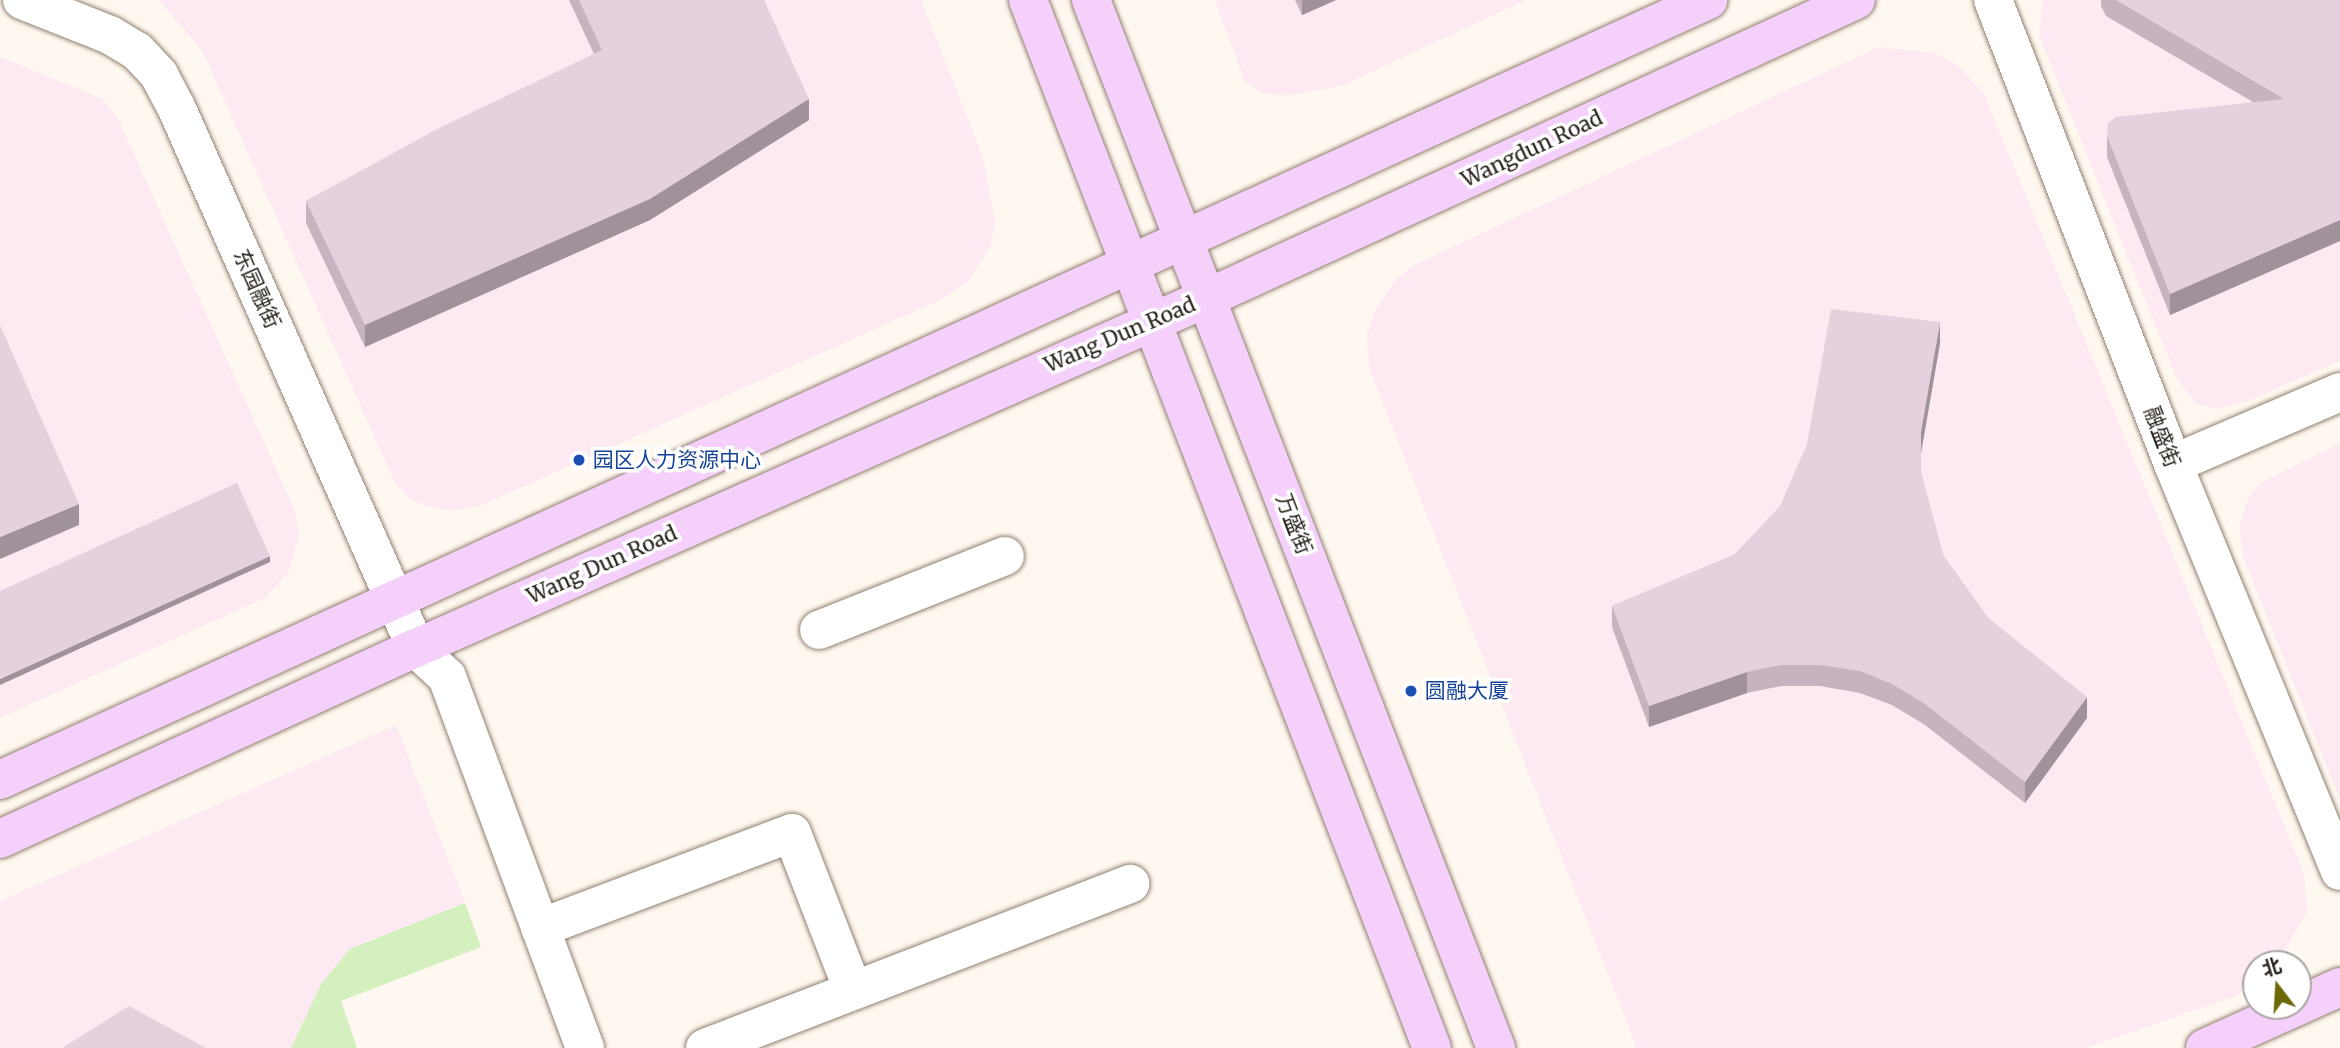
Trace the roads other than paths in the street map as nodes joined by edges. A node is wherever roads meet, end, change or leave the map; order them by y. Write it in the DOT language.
graph roads {
  1 [pos="22,0"];
  2 [pos="1028,0"];
  3 [pos="1091,0"];
  4 [pos="1708,0"];
  5 [pos="1856,0"];
  6 [pos="1993,0"];
  7 [pos="1184,240"];
  8 [pos="1129,266"];
  9 [pos="1207,298"];
  10 [pos="1151,320"];
  11 [pos="2340,392"];
  12 [pos="2173,464"];
  13 [pos="1005,556"];
  14 [pos="394,601"];
  15 [pos="819,630"];
  16 [pos="416,648"];
  17 [pos="0,780"];
  18 [pos="0,838"];
  19 [pos="2340,871"];
  20 [pos="1130,884"];
  21 [pos="540,928"];
  22 [pos="2340,987"];
  23 [pos="853,990"];
  24 [pos="2312,1000"];
  25 [pos="2267,1020"];
  26 [pos="782,1034"];
  27 [pos="584,1048"];
  28 [pos="705,1048"];
  29 [pos="1432,1048"];
  30 [pos="1496,1048"];
  31 [pos="2205,1048"];
  1 -- 14 [label="street, 东园融街"];
  2 -- 8 [label="main road"];
  3 -- 7 [label="main road, 万盛街"];
  4 -- 7 [label="main road"];
  5 -- 9 [label="main road, Wangdun Road"];
  6 -- 12 [label="street, 融盛街"];
  7 -- 8 [label="main road"];
  7 -- 9 [label="main road, 万盛街"];
  8 -- 10 [label="main road"];
  8 -- 14 [label="main road"];
  9 -- 10 [label="main road, Wang Dun Road"];
  9 -- 30 [label="main road, 万盛街"];
  10 -- 16 [label="main road, Wang Dun Road"];
  10 -- 29 [label="main road"];
  11 -- 12 [label="street"];
  12 -- 19 [label="street, 融盛街"];
  13 -- 15 [label="street"];
  14 -- 16 [label="street, 东园融街"];
  14 -- 17 [label="main road"];
  16 -- 18 [label="main road, Wang Dun Road"];
  16 -- 21 [label="street"];
  20 -- 23 [label="street"];
  21 -- 23 [label="street"];
  21 -- 27 [label="street"];
  22 -- 24 [label="main road"];
  23 -- 26 [label="street"];
  25 -- 31 [label="main road"];
  26 -- 28 [label="street"];
}
